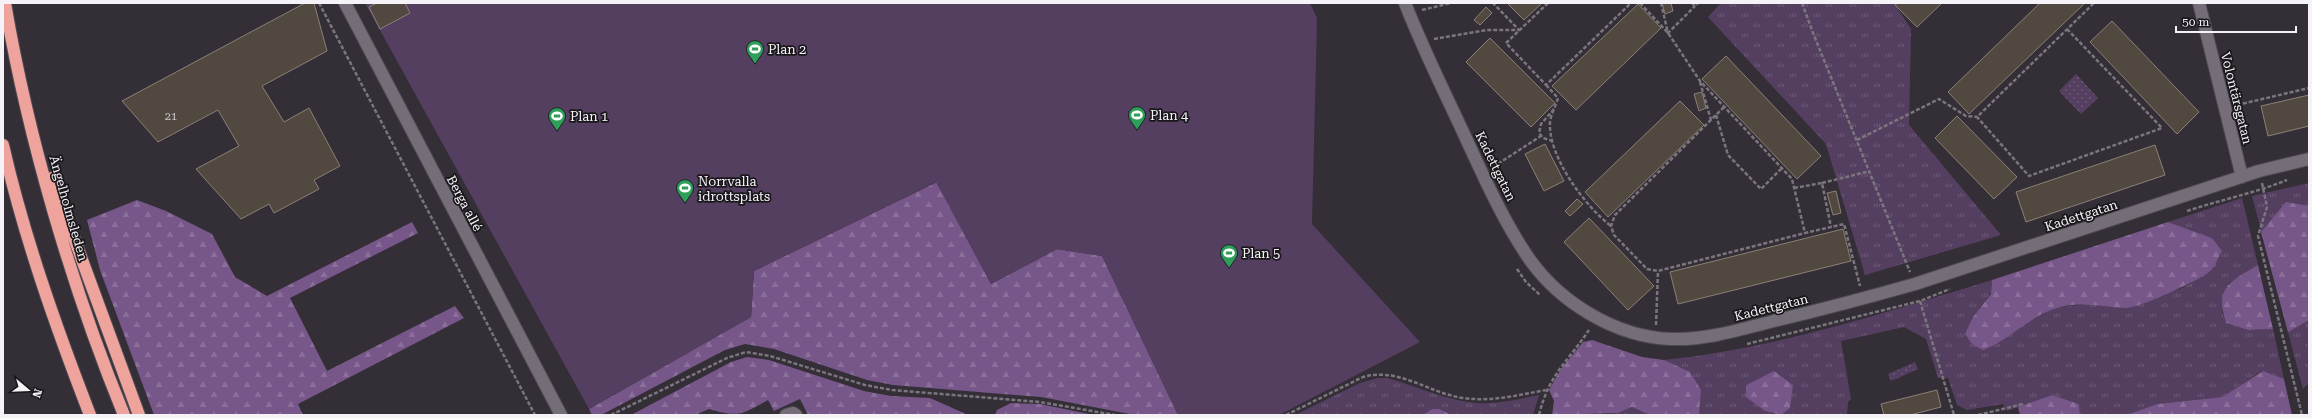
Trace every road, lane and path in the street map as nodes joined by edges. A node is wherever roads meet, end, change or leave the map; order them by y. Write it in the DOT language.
graph roads {
  1 [pos="5,3"];
  2 [pos="319,3"];
  3 [pos="345,3"];
  4 [pos="1451,3"];
  5 [pos="1493,3"];
  6 [pos="1548,3"];
  7 [pos="1631,3"];
  8 [pos="1640,3"];
  9 [pos="1660,3"];
  10 [pos="1698,3"];
  11 [pos="1802,3"];
  12 [pos="2094,3"];
  13 [pos="2199,3"];
  14 [pos="1694,4"];
  15 [pos="1407,8"];
  16 [pos="2067,29"];
  17 [pos="1519,30"];
  18 [pos="1668,33"];
  19 [pos="1420,42"];
  20 [pos="1700,81"];
  21 [pos="1546,85"];
  22 [pos="2309,88"];
  23 [pos="1724,107"];
  24 [pos="2225,107"];
  25 [pos="1555,108"];
  26 [pos="27,109"];
  27 [pos="1716,114"];
  28 [pos="1978,117"];
  29 [pos="1711,120"];
  30 [pos="1541,136"];
  31 [pos="1857,140"];
  32 [pos="1553,141"];
  33 [pos="3,145"];
  34 [pos="2309,159"];
  35 [pos="1782,168"];
  36 [pos="1870,171"];
  37 [pos="2259,171"];
  38 [pos="1483,174"];
  39 [pos="2242,177"];
  40 [pos="1822,183"];
  41 [pos="1794,188"];
  42 [pos="1611,226"];
  43 [pos="1831,227"];
  44 [pos="1805,233"];
  45 [pos="1658,271"];
  46 [pos="1914,284"];
  47 [pos="1864,298"];
  48 [pos="1589,330"];
  49 [pos="1656,338"];
  50 [pos="1546,390"];
  51 [pos="2024,404"];
  52 [pos="90,415"];
  53 [pos="124,415"];
  54 [pos="139,415"];
  55 [pos="535,415"];
  56 [pos="562,415"];
  57 [pos="612,415"];
  58 [pos="786,415"];
  59 [pos="796,415"];
  60 [pos="1115,415"];
  61 [pos="1286,415"];
  62 [pos="1539,415"];
  63 [pos="1954,415"];
  64 [pos="1978,415"];
  65 [pos="2302,415"];
  1 -- 26 [label="highway, Ängelholmsleden"];
  2 -- 55 [label="path"];
  3 -- 56 [label="street, Berga allé"];
  4 -- 15 [label="path"];
  5 -- 17 [label="path"];
  6 -- 17 [label="path"];
  7 -- 21 [label="path"];
  8 -- 18 [label="path"];
  9 -- 18 [label="path"];
  10 -- 14 [label="path"];
  11 -- 31 [label="path"];
  12 -- 16 [label="path"];
  13 -- 24 [label="street, Volontärsgatan"];
  14 -- 18 [label="path"];
  15 -- 19 [label="street, Kadettgatan"];
  16 -- 28 [label="path"];
  16 -- 28 [label="path"];
  17 -- 19 [label="path"];
  17 -- 21 [label="path"];
  18 -- 20 [label="path"];
  19 -- 38 [label="street, Kadettgatan"];
  20 -- 23 [label="path"];
  20 -- 29 [label="path"];
  21 -- 25 [label="path"];
  22 -- 24 [label="path"];
  23 -- 27 [label="path"];
  23 -- 35 [label="path"];
  24 -- 39 [label="street, Volontärsgatan"];
  25 -- 30 [label="path"];
  25 -- 32 [label="path"];
  26 -- 53 [label="highway, Ängelholmsleden"];
  26 -- 54 [label="highway"];
  27 -- 29 [label="path"];
  27 -- 35 [label="path"];
  28 -- 31 [label="path"];
  29 -- 42 [label="path"];
  30 -- 32 [label="path"];
  30 -- 38 [label="path"];
  31 -- 36 [label="path"];
  32 -- 42 [label="path"];
  33 -- 52 [label="highway"];
  34 -- 37 [label="street, Kadettgatan"];
  35 -- 41 [label="path"];
  36 -- 40 [label="path"];
  36 -- 46 [label="path"];
  37 -- 39 [label="street, Kadettgatan"];
  37 -- 65 [label="path"];
  38 -- 49 [label="street, Kadettgatan"];
  39 -- 46 [label="street, Kadettgatan"];
  40 -- 41 [label="path"];
  40 -- 43 [label="path"];
  41 -- 44 [label="path"];
  42 -- 45 [label="path"];
  43 -- 44 [label="path"];
  43 -- 47 [label="path"];
  44 -- 45 [label="path"];
  45 -- 49 [label="path"];
  46 -- 47 [label="street, Kadettgatan"];
  46 -- 63 [label="path"];
  47 -- 49 [label="street, Kadettgatan"];
  48 -- 50 [label="path"];
  50 -- 61 [label="path"];
  50 -- 62 [label="path"];
  51 -- 64 [label="path"];
  57 -- 60 [label="path"];
  58 -- 59 [label="street"];
}
